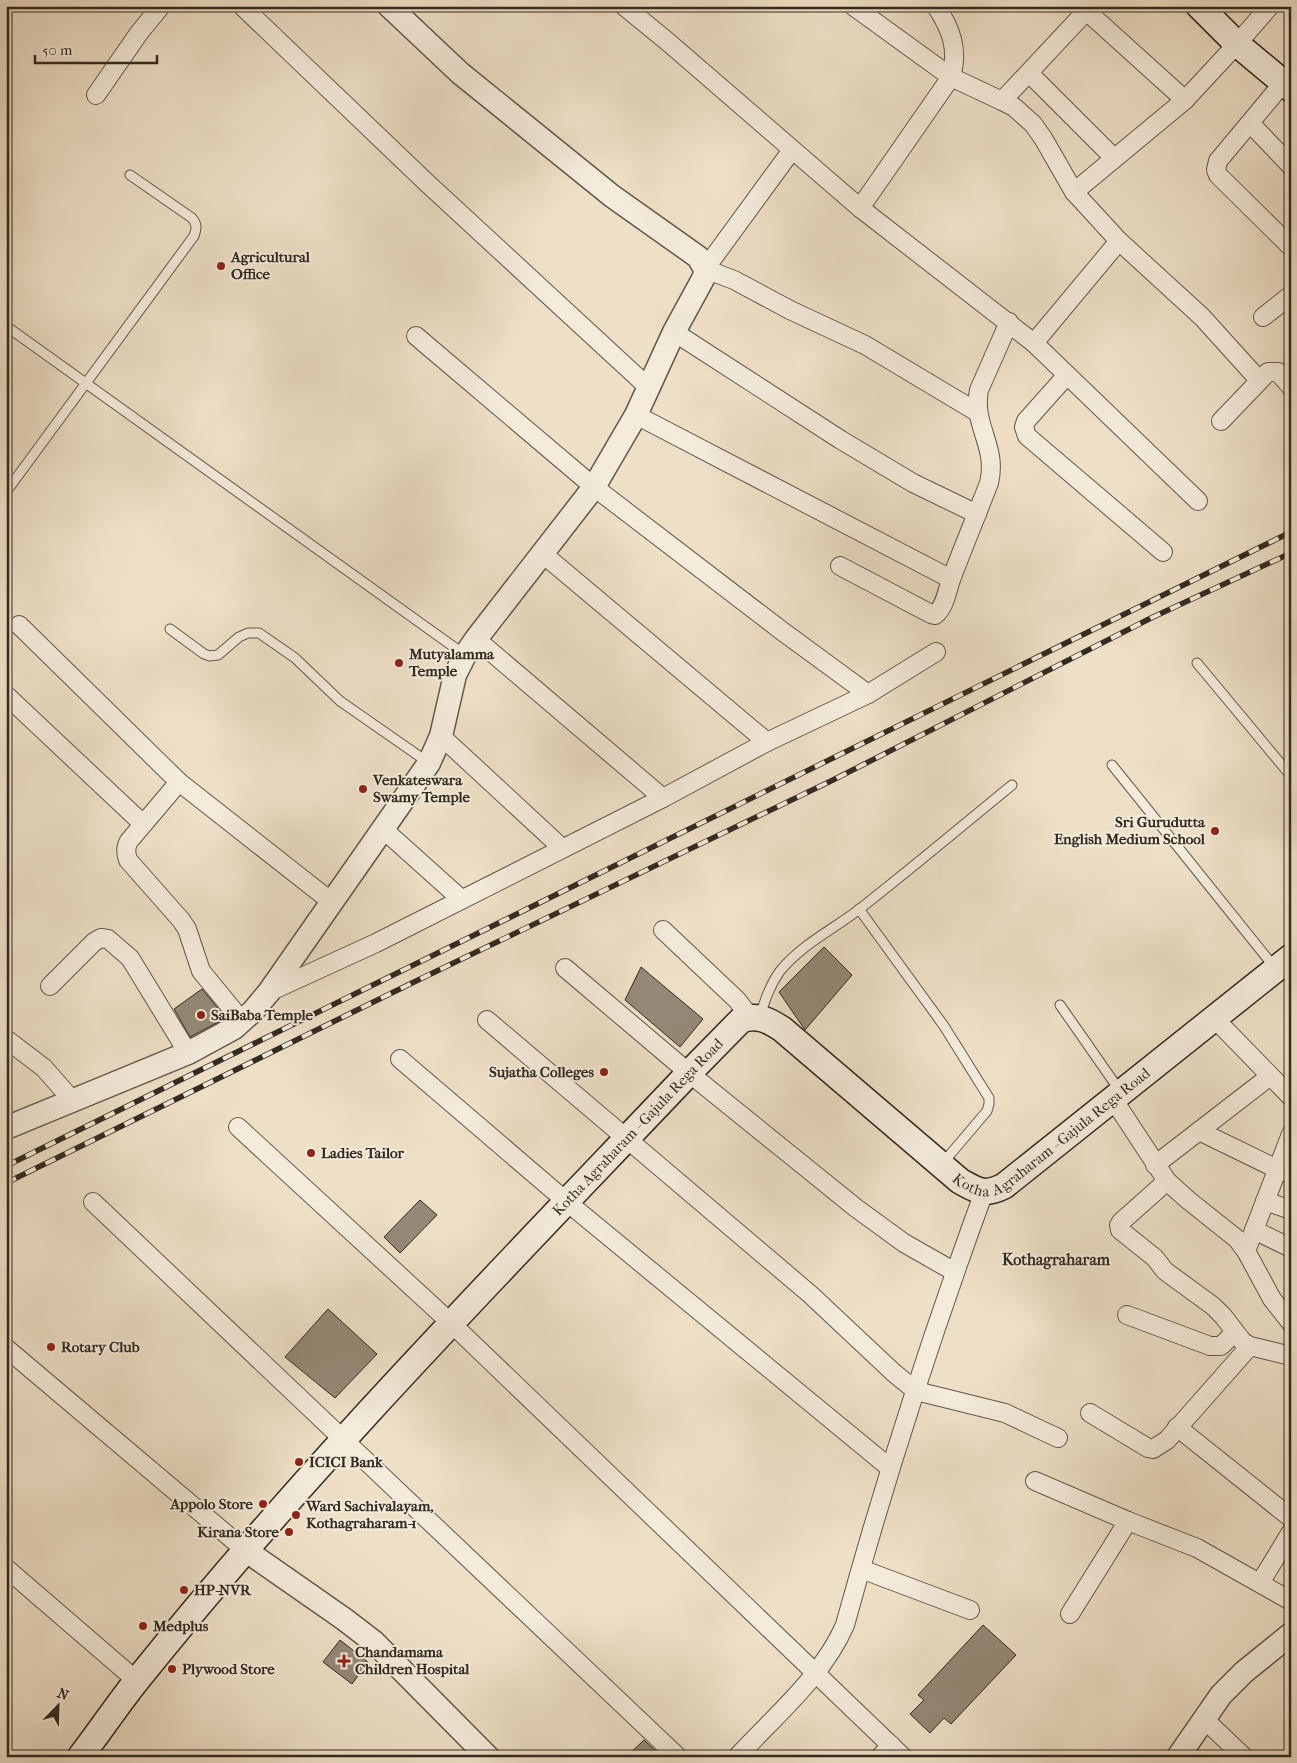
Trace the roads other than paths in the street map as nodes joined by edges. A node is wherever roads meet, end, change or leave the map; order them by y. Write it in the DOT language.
graph roads {
  1 [pos="161,6"];
  2 [pos="242,6"];
  3 [pos="389,6"];
  4 [pos="624,6"];
  5 [pos="854,6"];
  6 [pos="936,6"];
  7 [pos="1199,6"];
  8 [pos="1270,6"];
  9 [pos="1087,8"];
  10 [pos="1237,44"];
  11 [pos="1030,73"];
  12 [pos="951,76"];
  13 [pos="1287,86"];
  14 [pos="96,95"];
  15 [pos="1002,100"];
  16 [pos="1185,100"];
  17 [pos="1250,123"];
  18 [pos="792,150"];
  19 [pos="1114,158"];
  20 [pos="1291,166"];
  21 [pos="130,175"];
  22 [pos="1074,192"];
  23 [pos="860,208"];
  24 [pos="1119,242"];
  25 [pos="1291,248"];
  26 [pos="705,270"];
  27 [pos="1291,295"];
  28 [pos="1263,317"];
  29 [pos="1009,322"];
  30 [pos="6,326"];
  31 [pos="674,332"];
  32 [pos="416,336"];
  33 [pos="1034,343"];
  34 [pos="1067,375"];
  35 [pos="1259,380"];
  36 [pos="85,382"];
  37 [pos="648,387"];
  38 [pos="1291,387"];
  39 [pos="977,412"];
  40 [pos="636,415"];
  41 [pos="1221,421"];
  42 [pos="594,487"];
  43 [pos="6,492"];
  44 [pos="1198,501"];
  45 [pos="977,514"];
  46 [pos="1163,552"];
  47 [pos="543,554"];
  48 [pos="840,566"];
  49 [pos="951,579"];
  50 [pos="19,625"];
  51 [pos="170,629"];
  52 [pos="471,647"];
  53 [pos="936,652"];
  54 [pos="1197,663"];
  55 [pos="868,694"];
  56 [pos="6,695"];
  57 [pos="441,736"];
  58 [pos="767,742"];
  59 [pos="428,763"];
  60 [pos="1112,765"];
  61 [pos="1291,776"];
  62 [pos="179,782"];
  63 [pos="1012,786"];
  64 [pos="663,798"];
  65 [pos="143,824"];
  66 [pos="383,830"];
  67 [pos="562,848"];
  68 [pos="461,899"];
  69 [pos="333,903"];
  70 [pos="859,909"];
  71 [pos="663,930"];
  72 [pos="1287,960"];
  73 [pos="565,968"];
  74 [pos="50,986"];
  75 [pos="269,992"];
  76 [pos="1060,1005"];
  77 [pos="755,1017"];
  78 [pos="1214,1018"];
  79 [pos="487,1020"];
  80 [pos="242,1021"];
  81 [pos="6,1039"];
  82 [pos="188,1053"];
  83 [pos="400,1059"];
  84 [pos="689,1072"];
  85 [pos="1269,1077"];
  86 [pos="1117,1096"];
  87 [pos="1291,1097"];
  88 [pos="72,1100"];
  89 [pos="238,1127"];
  90 [pos="6,1128"];
  91 [pos="1199,1131"];
  92 [pos="1291,1134"];
  93 [pos="626,1139"];
  94 [pos="1155,1165"];
  95 [pos="941,1166"];
  96 [pos="1284,1171"];
  97 [pos="1167,1181"];
  98 [pos="984,1192"];
  99 [pos="1265,1201"];
  100 [pos="93,1202"];
  101 [pos="567,1202"];
  102 [pos="1291,1210"];
  103 [pos="1254,1230"];
  104 [pos="1291,1248"];
  105 [pos="1246,1251"];
  106 [pos="955,1272"];
  107 [pos="1128,1315"];
  108 [pos="1291,1323"];
  109 [pos="452,1324"];
  110 [pos="1235,1332"];
  111 [pos="1250,1346"];
  112 [pos="6,1348"];
  113 [pos="1291,1356"];
  114 [pos="916,1391"];
  115 [pos="1090,1413"];
  116 [pos="1177,1427"];
  117 [pos="1058,1438"];
  118 [pos="342,1439"];
  119 [pos="890,1468"];
  120 [pos="1035,1481"];
  121 [pos="1291,1518"];
  122 [pos="1128,1521"];
  123 [pos="1291,1532"];
  124 [pos="245,1550"];
  125 [pos="6,1568"];
  126 [pos="861,1569"];
  127 [pos="1260,1583"];
  128 [pos="1291,1601"];
  129 [pos="970,1610"];
  130 [pos="1070,1614"];
  131 [pos="1291,1634"];
  132 [pos="816,1673"];
  133 [pos="137,1681"];
  134 [pos="1203,1718"];
  135 [pos="891,1753"];
  136 [pos="80,1757"];
  137 [pos="488,1757"];
  138 [pos="678,1757"];
  139 [pos="737,1757"];
  140 [pos="1178,1757"];
  141 [pos="1244,1757"];
  1 -- 14 [label="street"];
  2 -- 37 [label="street"];
  3 -- 26 [label="street"];
  4 -- 18 [label="street"];
  5 -- 12 [label="street"];
  6 -- 12 [label="street"];
  7 -- 10 [label="main road"];
  8 -- 10 [label="street"];
  9 -- 11 [label="street"];
  9 -- 16 [label="street"];
  10 -- 13 [label="main road"];
  10 -- 16 [label="street"];
  11 -- 15 [label="street"];
  11 -- 19 [label="street"];
  12 -- 15 [label="street"];
  12 -- 23 [label="street"];
  13 -- 17 [label="street"];
  15 -- 22 [label="street"];
  16 -- 19 [label="street"];
  17 -- 20 [label="street"];
  17 -- 25 [label="street"];
  18 -- 23 [label="street"];
  18 -- 26 [label="street"];
  19 -- 22 [label="street"];
  21 -- 36 [label="lane"];
  22 -- 24 [label="street"];
  23 -- 29 [label="street"];
  24 -- 33 [label="street"];
  24 -- 35 [label="street"];
  26 -- 31 [label="street"];
  26 -- 39 [label="street"];
  27 -- 28 [label="street"];
  29 -- 33 [label="street"];
  29 -- 39 [label="street"];
  30 -- 36 [label="lane"];
  31 -- 37 [label="street"];
  31 -- 45 [label="street"];
  32 -- 42 [label="street"];
  33 -- 34 [label="street"];
  34 -- 44 [label="street"];
  34 -- 46 [label="street"];
  35 -- 38 [label="street"];
  35 -- 41 [label="street"];
  36 -- 43 [label="lane"];
  36 -- 52 [label="lane"];
  37 -- 40 [label="street"];
  39 -- 45 [label="street"];
  40 -- 42 [label="street"];
  40 -- 49 [label="street"];
  42 -- 47 [label="street"];
  42 -- 55 [label="street"];
  45 -- 49 [label="street"];
  47 -- 52 [label="street"];
  47 -- 58 [label="street"];
  48 -- 49 [label="street"];
  50 -- 62 [label="street"];
  51 -- 59 [label="lane"];
  52 -- 57 [label="street"];
  52 -- 64 [label="street"];
  53 -- 55 [label="street"];
  54 -- 61 [label="lane"];
  55 -- 58 [label="street"];
  56 -- 65 [label="street"];
  57 -- 59 [label="street"];
  57 -- 67 [label="street"];
  58 -- 64 [label="street"];
  59 -- 66 [label="street"];
  60 -- 72 [label="lane"];
  62 -- 65 [label="street"];
  62 -- 69 [label="street"];
  63 -- 70 [label="lane"];
  64 -- 67 [label="street"];
  65 -- 80 [label="street"];
  66 -- 68 [label="street"];
  66 -- 69 [label="street"];
  67 -- 68 [label="street"];
  68 -- 75 [label="street"];
  69 -- 75 [label="street"];
  70 -- 77 [label="lane"];
  70 -- 95 [label="lane"];
  71 -- 77 [label="street"];
  72 -- 78 [label="main road, Kotha Agraharam - Gajula Rega Road"];
  73 -- 84 [label="street"];
  74 -- 82 [label="street"];
  75 -- 80 [label="street"];
  76 -- 86 [label="lane"];
  77 -- 84 [label="main road, Kotha Agraharam - Gajula Rega Road"];
  77 -- 95 [label="main road, Kotha Agraharam - Gajula Rega Road"];
  78 -- 85 [label="street"];
  78 -- 86 [label="main road, Kotha Agraharam - Gajula Rega Road"];
  79 -- 93 [label="street"];
  80 -- 82 [label="street"];
  81 -- 88 [label="street"];
  82 -- 88 [label="street"];
  83 -- 101 [label="street"];
  84 -- 93 [label="main road, Kotha Agraharam - Gajula Rega Road"];
  84 -- 106 [label="street"];
  85 -- 87 [label="street"];
  85 -- 91 [label="street"];
  86 -- 94 [label="street"];
  86 -- 98 [label="main road, Kotha Agraharam - Gajula Rega Road"];
  88 -- 90 [label="street"];
  89 -- 109 [label="street"];
  91 -- 94 [label="street"];
  91 -- 96 [label="street"];
  92 -- 96 [label="street"];
  93 -- 101 [label="main road, Kotha Agraharam - Gajula Rega Road"];
  93 -- 114 [label="street"];
  94 -- 97 [label="street"];
  95 -- 98 [label="main road, Kotha Agraharam - Gajula Rega Road"];
  96 -- 99 [label="street"];
  97 -- 105 [label="street"];
  97 -- 110 [label="street"];
  98 -- 106 [label="street"];
  99 -- 102 [label="street"];
  99 -- 103 [label="street"];
  100 -- 118 [label="street"];
  101 -- 109 [label="main road, Kotha Agraharam - Gajula Rega Road"];
  101 -- 119 [label="street"];
  103 -- 104 [label="street"];
  103 -- 105 [label="street"];
  105 -- 108 [label="street"];
  106 -- 114 [label="street"];
  107 -- 110 [label="street"];
  109 -- 118 [label="main road, Kotha Agraharam - Gajula Rega Road"];
  109 -- 132 [label="street"];
  110 -- 111 [label="street"];
  111 -- 113 [label="street"];
  111 -- 116 [label="street"];
  112 -- 124 [label="street"];
  114 -- 117 [label="street"];
  114 -- 119 [label="street"];
  115 -- 116 [label="street"];
  116 -- 121 [label="street"];
  118 -- 124 [label="main road, Kotha Agraharam - Gajula Rega Road"];
  118 -- 138 [label="street"];
  119 -- 126 [label="street"];
  120 -- 122 [label="street"];
  122 -- 127 [label="street"];
  122 -- 130 [label="street"];
  123 -- 127 [label="street"];
  124 -- 133 [label="main road, Kotha Agraharam - Gajula Rega Road"];
  124 -- 137 [label="street"];
  125 -- 133 [label="street"];
  126 -- 129 [label="street"];
  126 -- 132 [label="street"];
  127 -- 128 [label="street"];
  131 -- 134 [label="street"];
  132 -- 135 [label="street"];
  132 -- 139 [label="street"];
  133 -- 136 [label="main road, Kotha Agraharam - Gajula Rega Road"];
  134 -- 140 [label="street"];
  134 -- 141 [label="street"];
}
